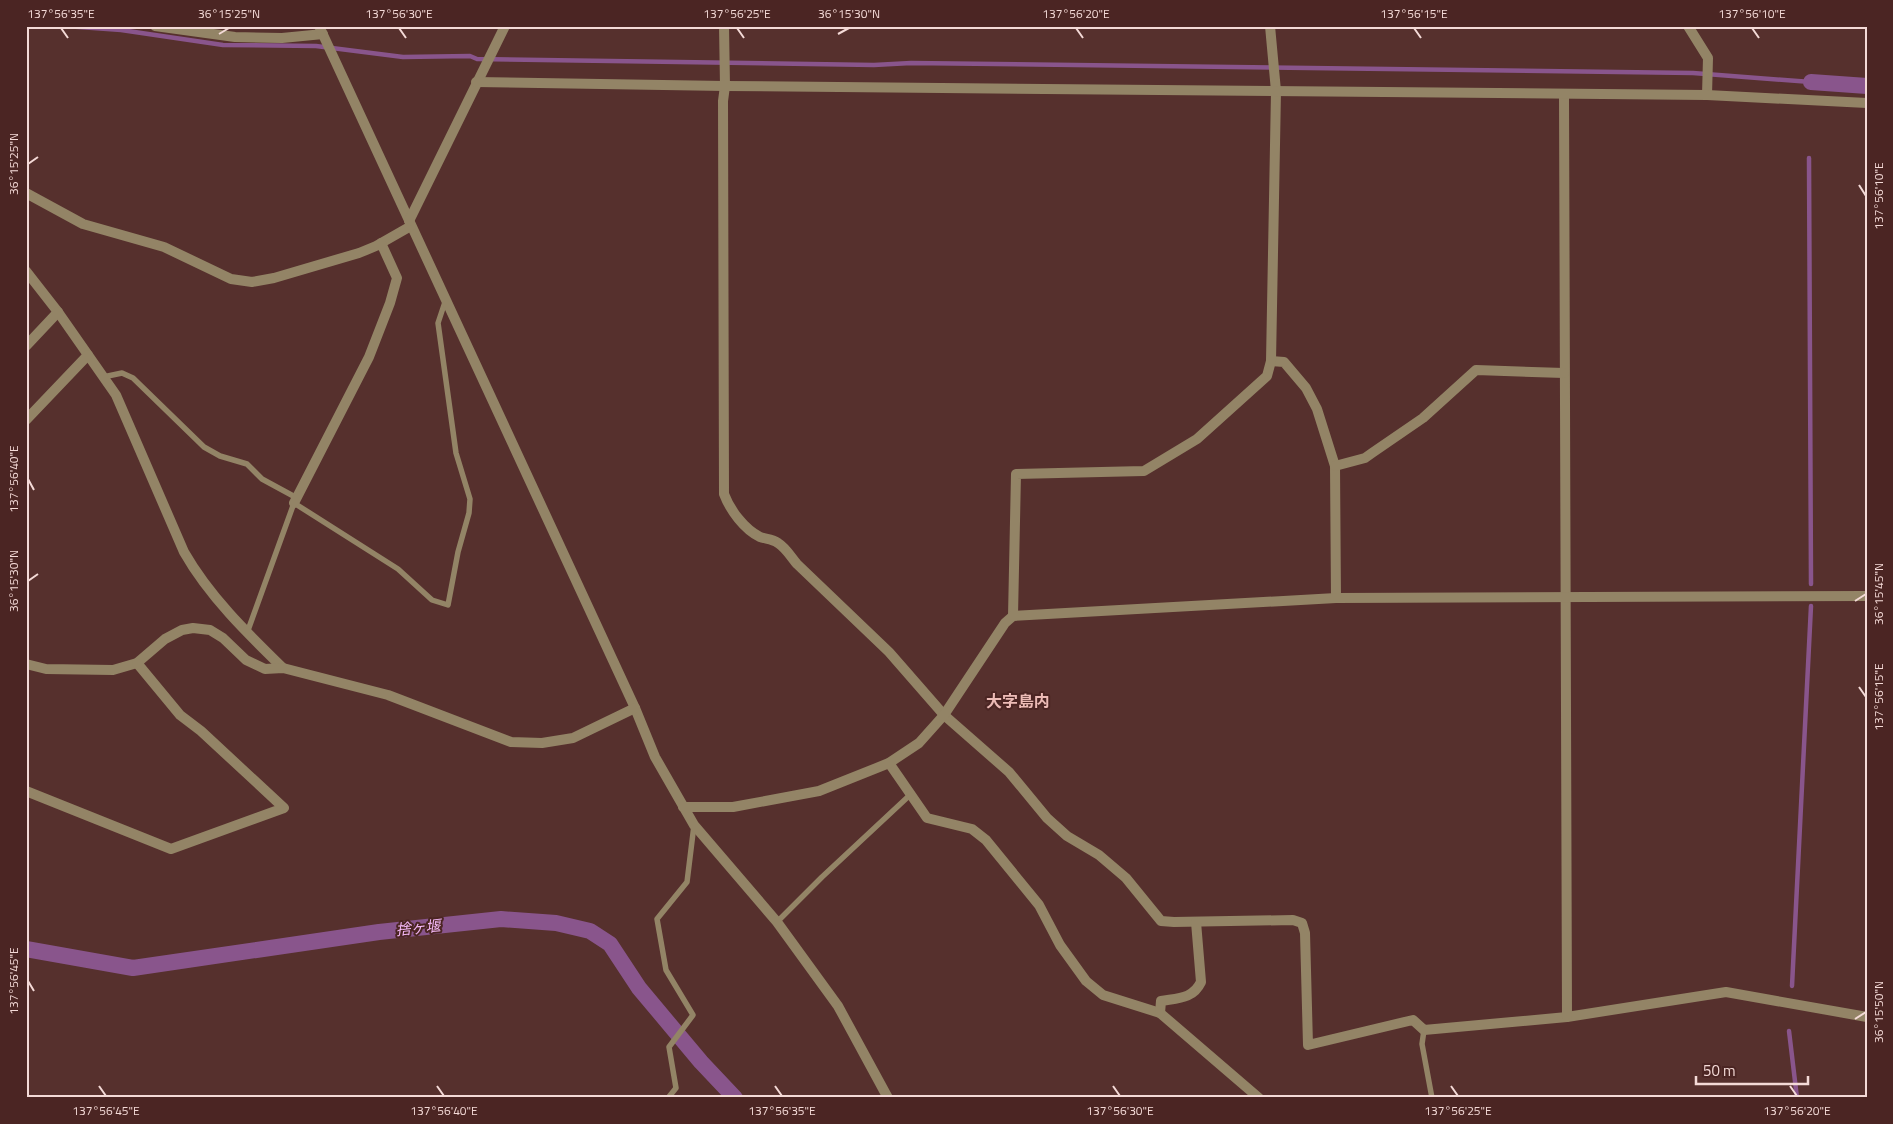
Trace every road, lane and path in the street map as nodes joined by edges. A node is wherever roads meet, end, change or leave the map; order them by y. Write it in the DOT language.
graph roads {
  1 [pos="155,26"];
  2 [pos="505,26"];
  3 [pos="724,26"];
  4 [pos="1270,26"];
  5 [pos="1688,26"];
  6 [pos="321,30"];
  7 [pos="476,82"];
  8 [pos="725,86"];
  9 [pos="1276,91"];
  10 [pos="1564,95"];
  11 [pos="1707,95"];
  12 [pos="1867,103"];
  13 [pos="26,193"];
  14 [pos="410,223"];
  15 [pos="380,243"];
  16 [pos="26,271"];
  17 [pos="446,301"];
  18 [pos="58,312"];
  19 [pos="26,346"];
  20 [pos="88,354"];
  21 [pos="1271,361"];
  22 [pos="1564,374"];
  23 [pos="103,377"];
  24 [pos="26,420"];
  25 [pos="1335,466"];
  26 [pos="296,501"];
  27 [pos="1867,596"];
  28 [pos="1565,597"];
  29 [pos="1336,598"];
  30 [pos="1013,616"];
  31 [pos="247,633"];
  32 [pos="137,663"];
  33 [pos="26,664"];
  34 [pos="283,668"];
  35 [pos="635,708"];
  36 [pos="944,715"];
  37 [pos="889,763"];
  38 [pos="26,791"];
  39 [pos="911,794"];
  40 [pos="683,807"];
  41 [pos="694,825"];
  42 [pos="777,922"];
  43 [pos="1196,922"];
  44 [pos="1160,1013"];
  45 [pos="1567,1017"];
  46 [pos="1867,1017"];
  47 [pos="1424,1030"];
  48 [pos="668,1098"];
  49 [pos="888,1098"];
  50 [pos="1259,1098"];
  51 [pos="1432,1098"];
  1 -- 6 [label="street"];
  2 -- 7 [label="street"];
  3 -- 8 [label="street"];
  4 -- 9 [label="street"];
  5 -- 11 [label="street"];
  6 -- 14 [label="street"];
  7 -- 8 [label="street"];
  7 -- 14 [label="street"];
  8 -- 9 [label="street"];
  8 -- 36 [label="street"];
  9 -- 10 [label="street"];
  9 -- 21 [label="street"];
  10 -- 11 [label="street"];
  10 -- 22 [label="street"];
  11 -- 12 [label="street"];
  13 -- 15 [label="street"];
  14 -- 15 [label="street"];
  14 -- 17 [label="street"];
  15 -- 26 [label="street"];
  16 -- 18 [label="street"];
  17 -- 26 [label="lane"];
  17 -- 35 [label="street"];
  18 -- 19 [label="street"];
  18 -- 20 [label="street"];
  20 -- 23 [label="street"];
  20 -- 24 [label="street"];
  21 -- 25 [label="street"];
  21 -- 30 [label="street"];
  22 -- 25 [label="street"];
  22 -- 28 [label="street"];
  23 -- 26 [label="lane"];
  23 -- 31 [label="street"];
  25 -- 29 [label="street"];
  26 -- 31 [label="lane"];
  27 -- 28 [label="street"];
  28 -- 29 [label="street"];
  28 -- 45 [label="street"];
  29 -- 30 [label="street"];
  30 -- 36 [label="street"];
  31 -- 34 [label="street"];
  32 -- 33 [label="street"];
  32 -- 34 [label="street"];
  32 -- 38 [label="street"];
  34 -- 35 [label="street"];
  35 -- 40 [label="street"];
  36 -- 37 [label="street"];
  36 -- 43 [label="street"];
  37 -- 39 [label="street"];
  37 -- 40 [label="street"];
  39 -- 42 [label="lane"];
  39 -- 44 [label="street"];
  40 -- 41 [label="street"];
  41 -- 42 [label="street"];
  41 -- 48 [label="lane"];
  42 -- 49 [label="street"];
  43 -- 44 [label="street"];
  43 -- 47 [label="street"];
  44 -- 50 [label="street"];
  45 -- 46 [label="street"];
  45 -- 47 [label="street"];
  47 -- 51 [label="lane"];
}
